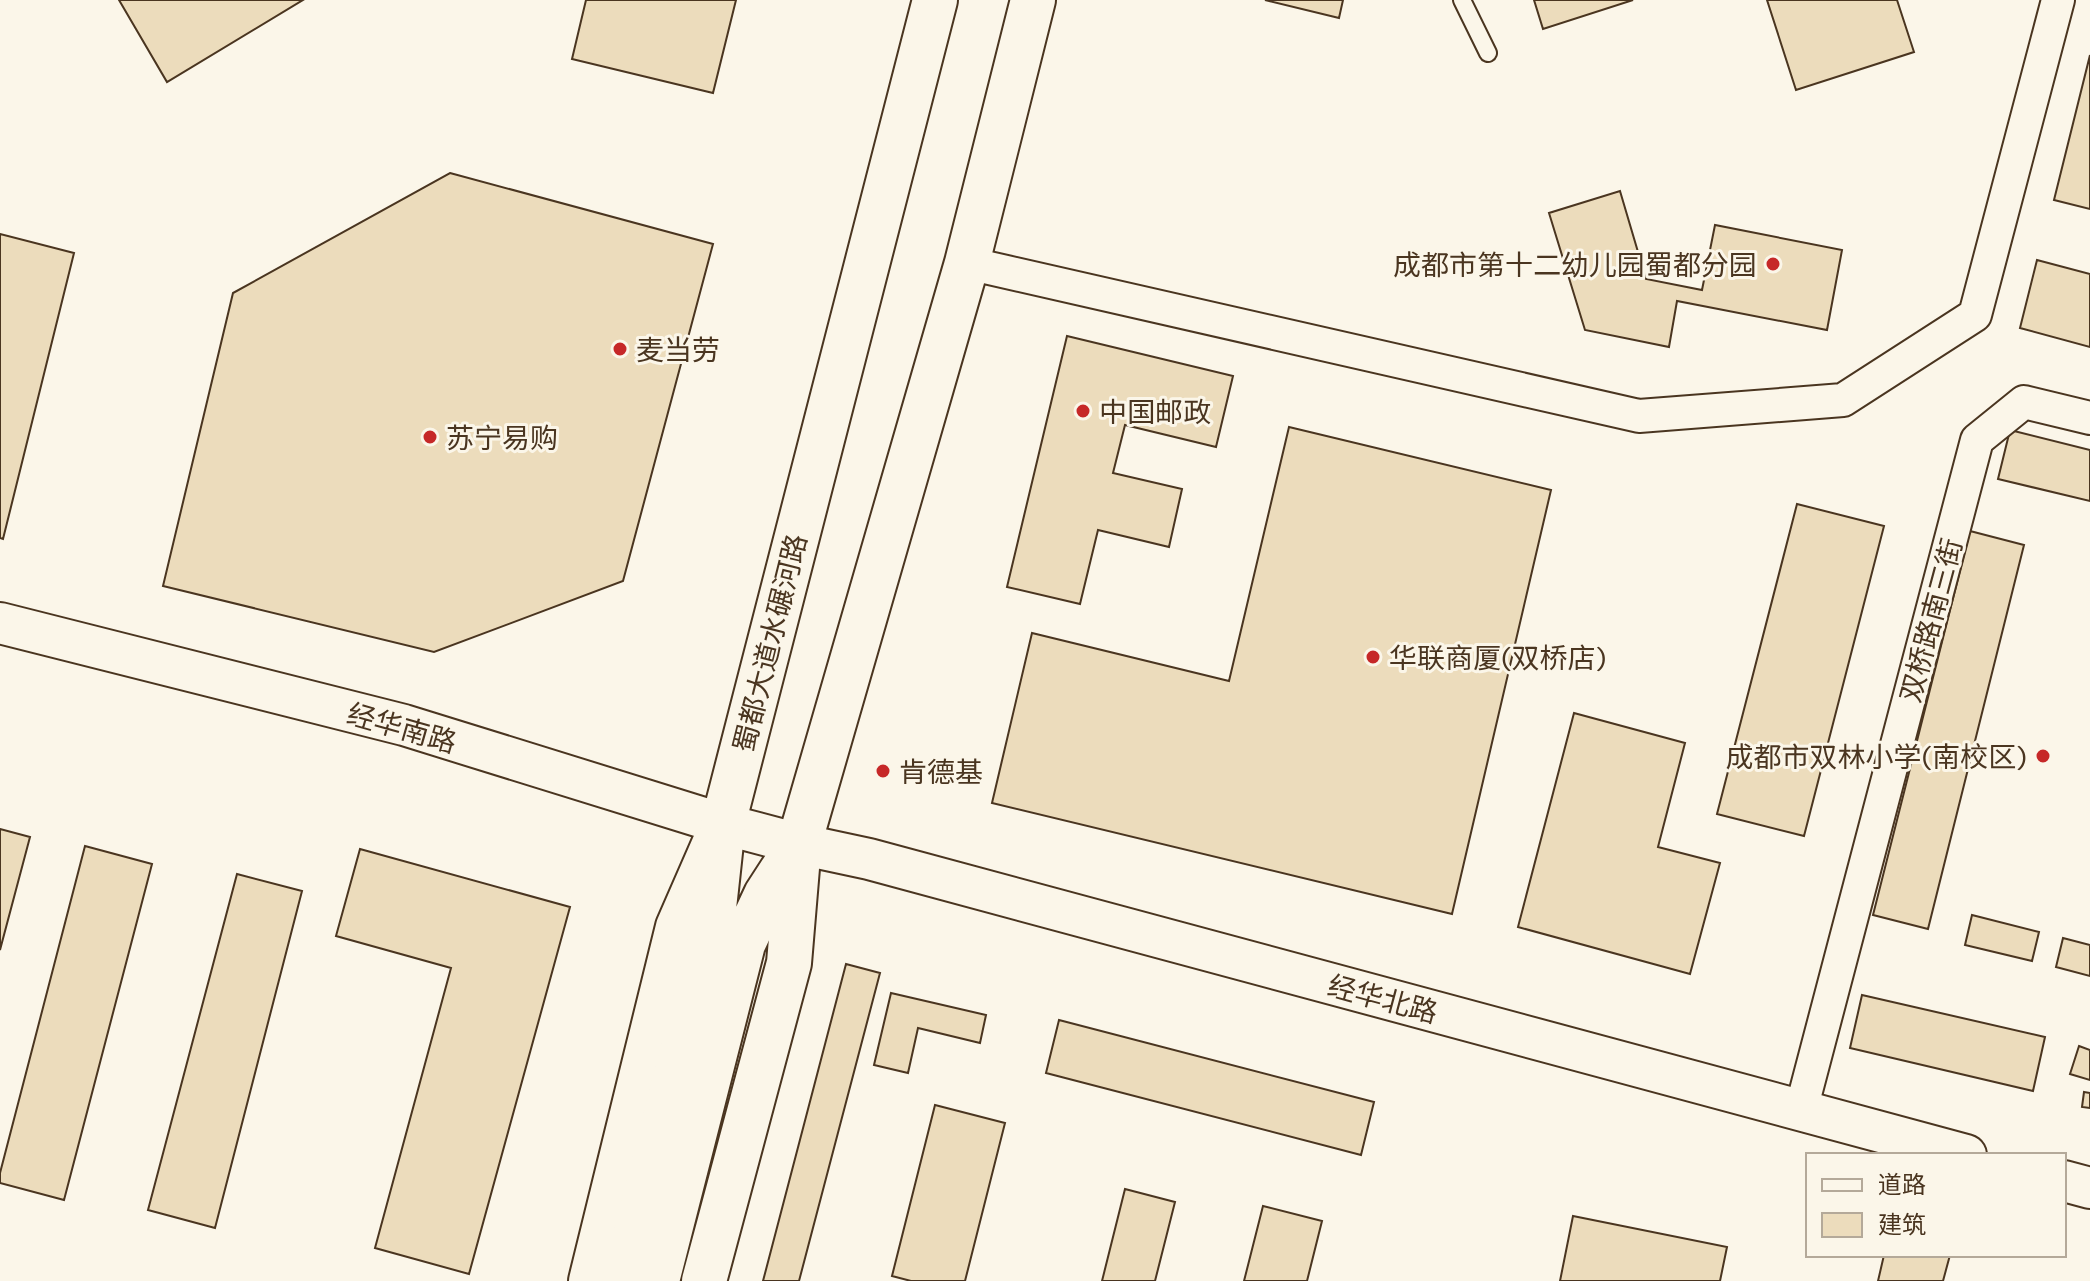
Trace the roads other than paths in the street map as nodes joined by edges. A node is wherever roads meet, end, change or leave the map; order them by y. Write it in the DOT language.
graph roads {
  1 [pos="935,0"];
  2 [pos="1033,0"];
  3 [pos="1462,0"];
  4 [pos="2058,0"];
  5 [pos="1488,53"];
  6 [pos="967,263"];
  7 [pos="2090,418"];
  8 [pos="0,623"];
  9 [pos="723,824"];
  10 [pos="799,844"];
  11 [pos="1801,1110"];
  12 [pos="1959,1153"];
  13 [pos="2066,1182"];
  14 [pos="2090,1188"];
  15 [pos="591,1281"];
  16 [pos="624,1281"];
  17 [pos="657,1281"];
  18 [pos="704,1281"];
  1 -- 9 [label="main road, 蜀都大道水碾河路"];
  2 -- 6 [label="main road"];
  3 -- 5 [label="lane"];
  4 -- 6 [label="street"];
  6 -- 10 [label="main road"];
  7 -- 11 [label="street, 双桥路南三街"];
  8 -- 9 [label="street, 经华南路"];
  9 -- 10 [label="street, 经华南路"];
  9 -- 15 [label="main road, 蜀都大道水碾河路"];
  9 -- 16 [label="main road"];
  10 -- 11 [label="street, 经华北路"];
  10 -- 17 [label="main road"];
  10 -- 18 [label="main road"];
  11 -- 12 [label="street, 经华北路"];
  13 -- 14 [label="street"];
}
